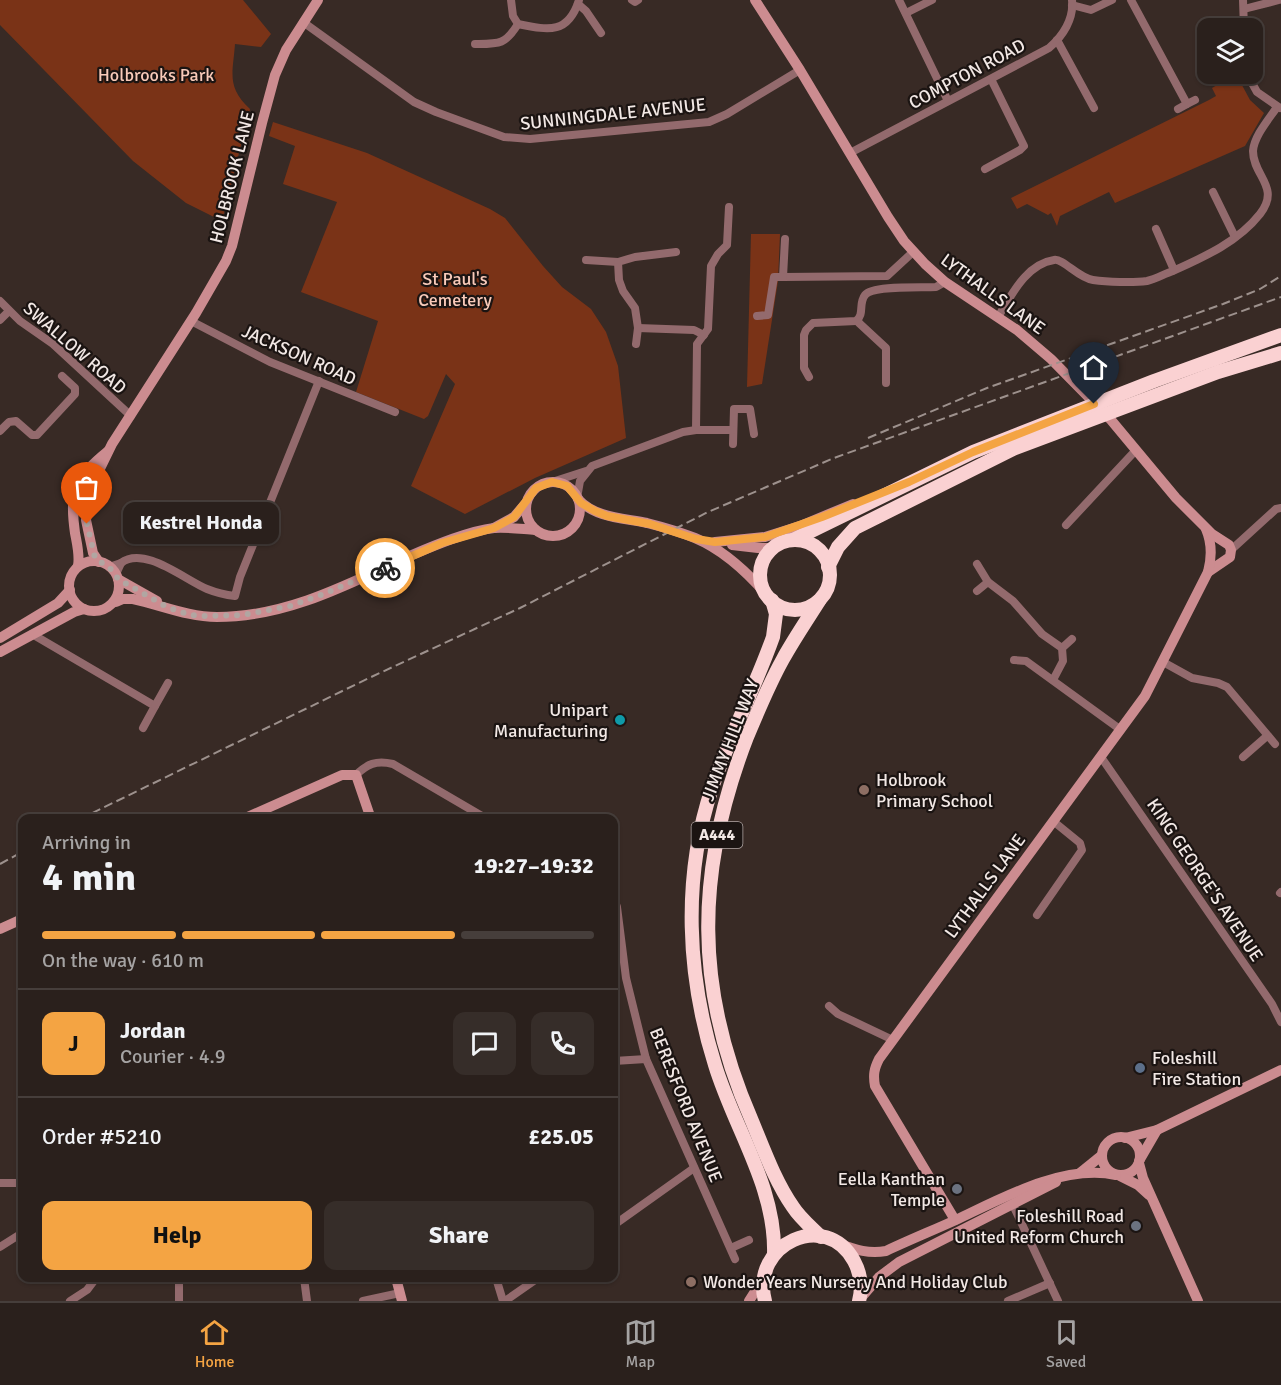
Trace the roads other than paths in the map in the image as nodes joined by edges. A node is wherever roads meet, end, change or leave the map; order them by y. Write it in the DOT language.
graph roads {
  1 [pos="318,0"];
  2 [pos="511,0"];
  3 [pos="632,0"];
  4 [pos="638,0"];
  5 [pos="755,0"];
  6 [pos="899,0"];
  7 [pos="932,0"];
  8 [pos="1112,0"];
  9 [pos="1131,0"];
  10 [pos="1243,0"];
  11 [pos="1279,0"];
  12 [pos="578,2"];
  13 [pos="1072,3"];
  14 [pos="1244,9"];
  15 [pos="906,13"];
  16 [pos="1244,18"];
  17 [pos="303,22"];
  18 [pos="518,24"];
  19 [pos="601,33"];
  20 [pos="1057,40"];
  21 [pos="475,44"];
  22 [pos="800,70"];
  23 [pos="991,79"];
  24 [pos="1253,84"];
  25 [pos="1195,100"];
  26 [pos="948,101"];
  27 [pos="1187,104"];
  28 [pos="1094,108"];
  29 [pos="1279,108"];
  30 [pos="1178,109"];
  31 [pos="850,153"];
  32 [pos="985,169"];
  33 [pos="1213,192"];
  34 [pos="729,207"];
  35 [pos="1156,229"];
  36 [pos="1235,237"];
  37 [pos="785,239"];
  38 [pos="676,252"];
  39 [pos="913,252"];
  40 [pos="586,260"];
  41 [pos="618,262"];
  42 [pos="1173,270"];
  43 [pos="783,277"];
  44 [pos="945,282"];
  45 [pos="0,301"];
  46 [pos="9,310"];
  47 [pos="757,316"];
  48 [pos="998,317"];
  49 [pos="0,320"];
  50 [pos="858,320"];
  51 [pos="191,321"];
  52 [pos="638,328"];
  53 [pos="704,335"];
  54 [pos="1281,335"];
  55 [pos="636,344"];
  56 [pos="1281,353"];
  57 [pos="62,376"];
  58 [pos="809,377"];
  59 [pos="319,381"];
  60 [pos="886,382"];
  61 [pos="395,412"];
  62 [pos="130,416"];
  63 [pos="696,430"];
  64 [pos="733,430"];
  65 [pos="0,431"];
  66 [pos="754,434"];
  67 [pos="733,444"];
  68 [pos="110,449"];
  69 [pos="1136,450"];
  70 [pos="586,471"];
  71 [pos="552,482"];
  72 [pos="909,482"];
  73 [pos="578,499"];
  74 [pos="527,502"];
  75 [pos="1281,508"];
  76 [pos="607,516"];
  77 [pos="1066,525"];
  78 [pos="494,528"];
  79 [pos="573,528"];
  80 [pos="1206,529"];
  81 [pos="535,530"];
  82 [pos="694,538"];
  83 [pos="794,540"];
  84 [pos="715,542"];
  85 [pos="1227,545"];
  86 [pos="774,548"];
  87 [pos="1211,551"];
  88 [pos="1225,561"];
  89 [pos="977,564"];
  90 [pos="78,566"];
  91 [pos="828,567"];
  92 [pos="112,569"];
  93 [pos="1208,572"];
  94 [pos="988,582"];
  95 [pos="70,590"];
  96 [pos="977,591"];
  97 [pos="769,598"];
  98 [pos="819,601"];
  99 [pos="116,602"];
  100 [pos="167,607"];
  101 [pos="84,609"];
  102 [pos="32,634"];
  103 [pos="0,638"];
  104 [pos="1072,639"];
  105 [pos="1062,648"];
  106 [pos="0,652"];
  107 [pos="1014,660"];
  108 [pos="1163,662"];
  109 [pos="1053,680"];
  110 [pos="168,683"];
  111 [pos="155,706"];
  112 [pos="143,728"];
  113 [pos="1121,730"];
  114 [pos="1267,736"];
  115 [pos="1275,744"];
  116 [pos="1101,757"];
  117 [pos="1243,757"];
  118 [pos="356,775"];
  119 [pos="261,814"];
  120 [pos="369,814"];
  121 [pos="478,814"];
  122 [pos="1053,822"];
  123 [pos="1037,915"];
  124 [pos="18,921"];
  125 [pos="618,921"];
  126 [pos="0,930"];
  127 [pos="829,1006"];
  128 [pos="1281,1022"];
  129 [pos="893,1040"];
  130 [pos="646,1059"];
  131 [pos="618,1061"];
  132 [pos="1281,1070"];
  133 [pos="1157,1130"];
  134 [pos="1125,1138"];
  135 [pos="1101,1155"];
  136 [pos="1139,1162"];
  137 [pos="694,1168"];
  138 [pos="1080,1173"];
  139 [pos="1117,1175"];
  140 [pos="1063,1178"];
  141 [pos="0,1183"];
  142 [pos="18,1183"];
  143 [pos="1152,1197"];
  144 [pos="1013,1205"];
  145 [pos="955,1220"];
  146 [pos="618,1222"];
  147 [pos="18,1236"];
  148 [pos="821,1237"];
  149 [pos="749,1240"];
  150 [pos="837,1243"];
  151 [pos="0,1247"];
  152 [pos="731,1248"];
  153 [pos="774,1254"];
  154 [pos="735,1259"];
  155 [pos="763,1279"];
  156 [pos="93,1282"];
  157 [pos="179,1282"];
  158 [pos="304,1282"];
  159 [pos="397,1282"];
  160 [pos="497,1282"];
  161 [pos="532,1282"];
  162 [pos="1050,1283"];
  163 [pos="401,1297"];
  164 [pos="859,1300"];
  165 [pos="70,1301"];
  166 [pos="178,1301"];
  167 [pos="307,1301"];
  168 [pos="363,1301"];
  169 [pos="504,1301"];
  170 [pos="749,1301"];
  171 [pos="765,1301"];
  172 [pos="1008,1301"];
  173 [pos="1058,1301"];
  174 [pos="1198,1301"];
  1 -- 17 [label="main road, HOLBROOK LANE"];
  2 -- 18 [label="street"];
  3 -- 4 [label="street"];
  5 -- 22 [label="main road, LYTHALLS LANE"];
  6 -- 15 [label="street"];
  7 -- 15 [label="street"];
  8 -- 13 [label="street"];
  9 -- 27 [label="street"];
  10 -- 14 [label="street"];
  11 -- 14 [label="street"];
  12 -- 18 [label="street"];
  12 -- 19 [label="street"];
  13 -- 20 [label="street, COMPTON ROAD"];
  14 -- 16 [label="street"];
  15 -- 26 [label="street"];
  17 -- 22 [label="street, SUNNINGDALE AVENUE"];
  17 -- 51 [label="main road, HOLBROOK LANE"];
  18 -- 21 [label="street"];
  20 -- 23 [label="street, COMPTON ROAD"];
  20 -- 28 [label="street"];
  22 -- 31 [label="main road, LYTHALLS LANE"];
  23 -- 26 [label="street, COMPTON ROAD"];
  23 -- 32 [label="street"];
  24 -- 29 [label="street"];
  25 -- 27 [label="street"];
  26 -- 31 [label="street, COMPTON ROAD"];
  27 -- 30 [label="street"];
  29 -- 36 [label="street"];
  31 -- 39 [label="main road, LYTHALLS LANE"];
  33 -- 36 [label="street"];
  34 -- 53 [label="street"];
  35 -- 42 [label="street"];
  36 -- 42 [label="street"];
  37 -- 43 [label="street"];
  38 -- 41 [label="street"];
  39 -- 43 [label="street"];
  39 -- 44 [label="main road, LYTHALLS LANE"];
  40 -- 41 [label="street"];
  41 -- 52 [label="street"];
  42 -- 48 [label="street"];
  43 -- 47 [label="street"];
  44 -- 48 [label="main road, LYTHALLS LANE"];
  44 -- 50 [label="street"];
  45 -- 46 [label="street, SWALLOW ROAD"];
  46 -- 49 [label="street"];
  46 -- 62 [label="street, SWALLOW ROAD"];
  48 -- 69 [label="main road, LYTHALLS LANE"];
  50 -- 58 [label="street"];
  50 -- 60 [label="street"];
  51 -- 59 [label="street, JACKSON ROAD"];
  51 -- 62 [label="main road, HOLBROOK LANE"];
  52 -- 53 [label="street"];
  52 -- 55 [label="street"];
  53 -- 63 [label="street"];
  54 -- 72 [label="highway"];
  56 -- 91 [label="highway"];
  57 -- 65 [label="street"];
  59 -- 61 [label="street, JACKSON ROAD"];
  59 -- 92 [label="street"];
  62 -- 68 [label="main road, HOLBROOK LANE"];
  63 -- 64 [label="street"];
  63 -- 70 [label="street"];
  64 -- 66 [label="street"];
  64 -- 67 [label="street"];
  68 -- 90 [label="main road, HOLBROOK LANE"];
  68 -- 92 [label="main road, HOLBROOK LANE"];
  69 -- 77 [label="street"];
  69 -- 80 [label="main road, LYTHALLS LANE"];
  70 -- 71 [label="street"];
  70 -- 73 [label="street"];
  71 -- 73 [label="main road"];
  71 -- 74 [label="main road"];
  72 -- 83 [label="highway"];
  72 -- 84 [label="main road"];
  73 -- 76 [label="main road"];
  73 -- 79 [label="main road"];
  74 -- 78 [label="main road"];
  74 -- 81 [label="main road"];
  75 -- 85 [label="street"];
  76 -- 79 [label="main road"];
  76 -- 82 [label="main road"];
  78 -- 81 [label="main road"];
  78 -- 100 [label="main road"];
  79 -- 81 [label="main road"];
  80 -- 85 [label="main road, LYTHALLS LANE"];
  80 -- 87 [label="main road, LYTHALLS LANE"];
  82 -- 84 [label="main road"];
  82 -- 97 [label="main road"];
  83 -- 86 [label="highway"];
  83 -- 91 [label="highway"];
  84 -- 86 [label="main road"];
  85 -- 87 [label="main road"];
  85 -- 88 [label="main road"];
  86 -- 97 [label="highway"];
  87 -- 88 [label="main road"];
  87 -- 93 [label="main road, LYTHALLS LANE"];
  88 -- 93 [label="main road"];
  89 -- 94 [label="street"];
  90 -- 92 [label="main road"];
  90 -- 95 [label="main road"];
  91 -- 98 [label="highway"];
  92 -- 99 [label="main road"];
  92 -- 100 [label="main road"];
  93 -- 108 [label="main road, LYTHALLS LANE"];
  94 -- 96 [label="street"];
  94 -- 105 [label="street"];
  95 -- 101 [label="main road"];
  95 -- 103 [label="main road"];
  97 -- 98 [label="highway"];
  97 -- 153 [label="highway, JIMMY HILL WAY / A444"];
  98 -- 148 [label="highway, JIMMY HILL WAY / A444"];
  99 -- 100 [label="main road"];
  99 -- 101 [label="main road"];
  101 -- 102 [label="main road"];
  102 -- 106 [label="main road"];
  102 -- 111 [label="street"];
  104 -- 105 [label="street"];
  105 -- 109 [label="street"];
  107 -- 109 [label="street"];
  108 -- 113 [label="main road, LYTHALLS LANE"];
  108 -- 114 [label="street"];
  109 -- 113 [label="street"];
  110 -- 111 [label="street"];
  111 -- 112 [label="street"];
  113 -- 116 [label="main road, LYTHALLS LANE"];
  114 -- 115 [label="street"];
  114 -- 117 [label="street"];
  116 -- 122 [label="main road, LYTHALLS LANE"];
  116 -- 128 [label="street, KING GEORGE'S AVENUE"];
  118 -- 119 [label="main road"];
  118 -- 120 [label="main road"];
  118 -- 121 [label="street"];
  122 -- 123 [label="street"];
  122 -- 129 [label="main road, LYTHALLS LANE"];
  124 -- 126 [label="main road"];
  125 -- 130 [label="street, BERESFORD AVENUE"];
  127 -- 129 [label="street"];
  129 -- 145 [label="main road, LYTHALLS LANE"];
  130 -- 131 [label="street"];
  130 -- 137 [label="street, BERESFORD AVENUE"];
  132 -- 133 [label="main road"];
  133 -- 134 [label="main road"];
  133 -- 136 [label="main road"];
  134 -- 135 [label="main road"];
  134 -- 136 [label="main road"];
  135 -- 138 [label="main road"];
  135 -- 139 [label="main road"];
  136 -- 139 [label="main road"];
  136 -- 143 [label="main road"];
  137 -- 146 [label="street"];
  137 -- 152 [label="street, BERESFORD AVENUE"];
  138 -- 139 [label="main road"];
  138 -- 140 [label="main road"];
  139 -- 143 [label="main road"];
  140 -- 144 [label="main road"];
  140 -- 145 [label="main road"];
  141 -- 142 [label="street"];
  143 -- 174 [label="main road"];
  144 -- 162 [label="street"];
  144 -- 164 [label="main road"];
  145 -- 150 [label="main road"];
  147 -- 151 [label="street"];
  148 -- 150 [label="highway"];
  148 -- 153 [label="highway"];
  149 -- 152 [label="street"];
  150 -- 164 [label="highway"];
  152 -- 154 [label="street, BERESFORD AVENUE"];
  153 -- 155 [label="highway"];
  155 -- 170 [label="main road"];
  155 -- 171 [label="highway"];
  156 -- 165 [label="street"];
  157 -- 166 [label="street"];
  158 -- 167 [label="street"];
  159 -- 163 [label="main road"];
  160 -- 169 [label="street"];
  161 -- 169 [label="street"];
  162 -- 172 [label="street"];
  162 -- 173 [label="street"];
  163 -- 168 [label="street"];
}
